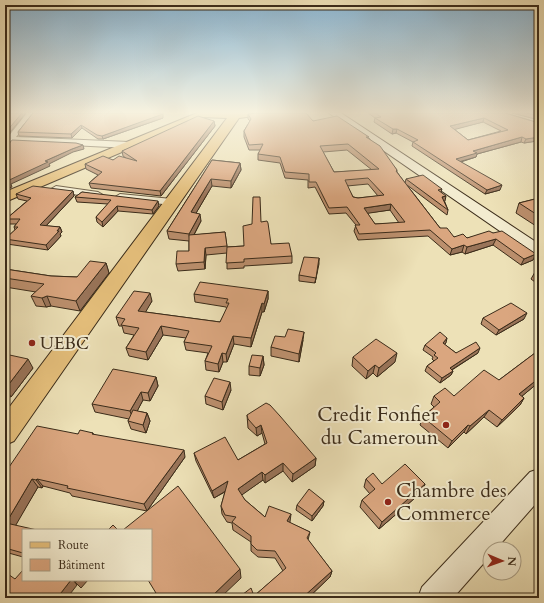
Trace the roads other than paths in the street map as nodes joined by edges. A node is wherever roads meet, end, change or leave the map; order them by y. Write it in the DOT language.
graph roads {
  1 [pos="11,141"];
  2 [pos="137,141"];
  3 [pos="216,141"];
  4 [pos="376,141"];
  5 [pos="129,145"];
  6 [pos="31,186"];
  7 [pos="5,197"];
  8 [pos="172,202"];
  9 [pos="539,251"];
  10 [pos="5,433"];
  11 [pos="539,480"];
  12 [pos="433,598"];
  1 -- 5 [label="street"];
  2 -- 5 [label="main road"];
  3 -- 8 [label="main road"];
  4 -- 9 [label="main road"];
  5 -- 6 [label="main road"];
  6 -- 7 [label="main road"];
  6 -- 8 [label="street"];
  8 -- 10 [label="main road"];
  11 -- 12 [label="main road"];
}
